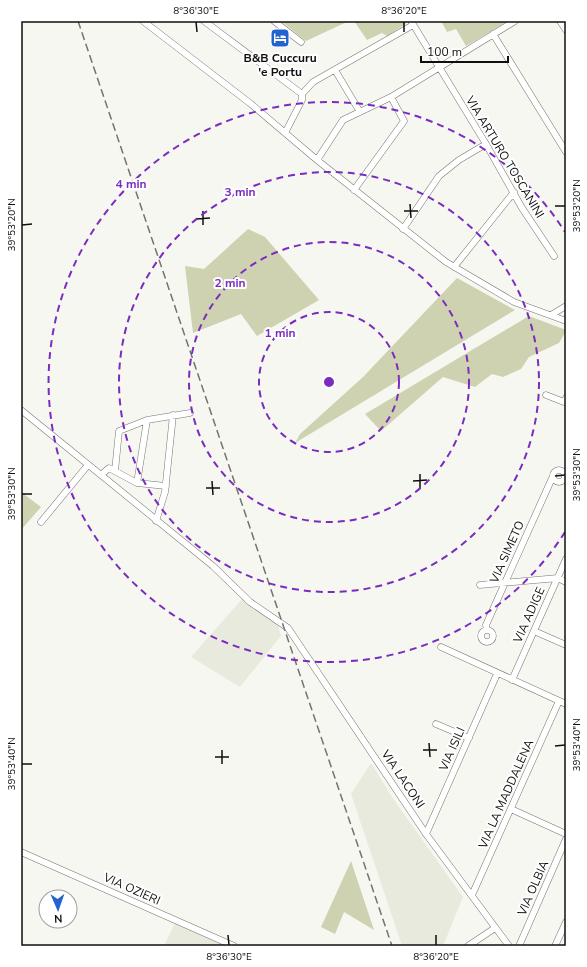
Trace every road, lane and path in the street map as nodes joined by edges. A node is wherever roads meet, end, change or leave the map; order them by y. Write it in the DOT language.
graph roads {
  1 [pos="143,21"];
  2 [pos="204,21"];
  3 [pos="274,21"];
  4 [pos="515,21"];
  5 [pos="560,21"];
  6 [pos="412,23"];
  7 [pos="566,30"];
  8 [pos="493,34"];
  9 [pos="301,42"];
  10 [pos="439,68"];
  11 [pos="335,70"];
  12 [pos="302,94"];
  13 [pos="391,97"];
  14 [pos="360,112"];
  15 [pos="285,134"];
  16 [pos="486,144"];
  17 [pos="566,152"];
  18 [pos="317,160"];
  19 [pos="354,190"];
  20 [pos="514,192"];
  21 [pos="404,229"];
  22 [pos="554,256"];
  23 [pos="454,266"];
  24 [pos="566,306"];
  25 [pos="551,315"];
  26 [pos="566,321"];
  27 [pos="546,395"];
  28 [pos="566,398"];
  29 [pos="21,410"];
  30 [pos="190,413"];
  31 [pos="173,414"];
  32 [pos="147,420"];
  33 [pos="88,465"];
  34 [pos="115,471"];
  35 [pos="101,475"];
  36 [pos="565,475"];
  37 [pos="555,479"];
  38 [pos="137,483"];
  39 [pos="166,486"];
  40 [pos="156,521"];
  41 [pos="41,522"];
  42 [pos="566,559"];
  43 [pos="558,578"];
  44 [pos="566,582"];
  45 [pos="506,583"];
  46 [pos="480,586"];
  47 [pos="487,630"];
  48 [pos="534,631"];
  49 [pos="566,645"];
  50 [pos="441,647"];
  51 [pos="498,674"];
  52 [pos="512,680"];
  53 [pos="559,702"];
  54 [pos="566,704"];
  55 [pos="436,724"];
  56 [pos="469,738"];
  57 [pos="511,809"];
  58 [pos="426,834"];
  59 [pos="566,834"];
  60 [pos="566,839"];
  61 [pos="21,852"];
  62 [pos="472,895"];
  63 [pos="566,922"];
  64 [pos="495,928"];
  65 [pos="234,946"];
  66 [pos="468,946"];
  67 [pos="509,946"];
  68 [pos="519,946"];
  69 [pos="555,946"];
  1 -- 15 [label="street"];
  2 -- 12 [label="street"];
  3 -- 9 [label="street"];
  4 -- 8 [label="street"];
  5 -- 7 [label="street"];
  6 -- 10 [label="street, VIA ARTURO TOSCANINI"];
  6 -- 11 [label="street"];
  8 -- 10 [label="street"];
  8 -- 17 [label="street"];
  10 -- 13 [label="street"];
  10 -- 16 [label="street, VIA ARTURO TOSCANINI"];
  11 -- 12 [label="street"];
  11 -- 14 [label="street"];
  12 -- 15 [label="street"];
  13 -- 14 [label="street"];
  13 -- 19 [label="street"];
  14 -- 18 [label="street"];
  15 -- 18 [label="street"];
  16 -- 20 [label="street, VIA ARTURO TOSCANINI"];
  16 -- 21 [label="street"];
  18 -- 19 [label="street"];
  19 -- 21 [label="street"];
  20 -- 22 [label="street, VIA ARTURO TOSCANINI"];
  20 -- 23 [label="street"];
  21 -- 23 [label="street"];
  23 -- 25 [label="street"];
  24 -- 25 [label="street"];
  25 -- 26 [label="street"];
  27 -- 28 [label="street"];
  29 -- 33 [label="street, VIA LACONI"];
  30 -- 31 [label="street"];
  31 -- 32 [label="street"];
  31 -- 39 [label="street"];
  32 -- 34 [label="street"];
  32 -- 38 [label="street"];
  33 -- 35 [label="street, VIA LACONI"];
  33 -- 41 [label="street"];
  34 -- 35 [label="street"];
  34 -- 38 [label="street"];
  35 -- 40 [label="street, VIA LACONI"];
  36 -- 37 [label="street"];
  36 -- 37 [label="street"];
  37 -- 45 [label="street, VIA SIMETO"];
  38 -- 39 [label="street"];
  39 -- 40 [label="street"];
  40 -- 58 [label="street, VIA LACONI"];
  42 -- 43 [label="street, VIA ADIGE"];
  43 -- 44 [label="street"];
  43 -- 45 [label="street"];
  43 -- 48 [label="street, VIA ADIGE"];
  45 -- 46 [label="street"];
  45 -- 47 [label="street, VIA SIMETO"];
  48 -- 49 [label="street"];
  48 -- 52 [label="street, VIA ADIGE"];
  50 -- 51 [label="street"];
  51 -- 52 [label="street"];
  51 -- 56 [label="street, VIA ISILI"];
  52 -- 53 [label="street"];
  53 -- 54 [label="street"];
  53 -- 57 [label="street, VIA LA MADDALENA"];
  55 -- 56 [label="street"];
  56 -- 58 [label="street, VIA ISILI"];
  57 -- 59 [label="street"];
  57 -- 62 [label="street, VIA LA MADDALENA"];
  58 -- 62 [label="street, VIA LACONI"];
  60 -- 68 [label="street, VIA OLBIA"];
  61 -- 65 [label="street, VIA OZIERI"];
  62 -- 64 [label="street, VIA LACONI"];
  63 -- 69 [label="street"];
  64 -- 66 [label="street"];
  64 -- 67 [label="street, VIA LACONI"];
}
